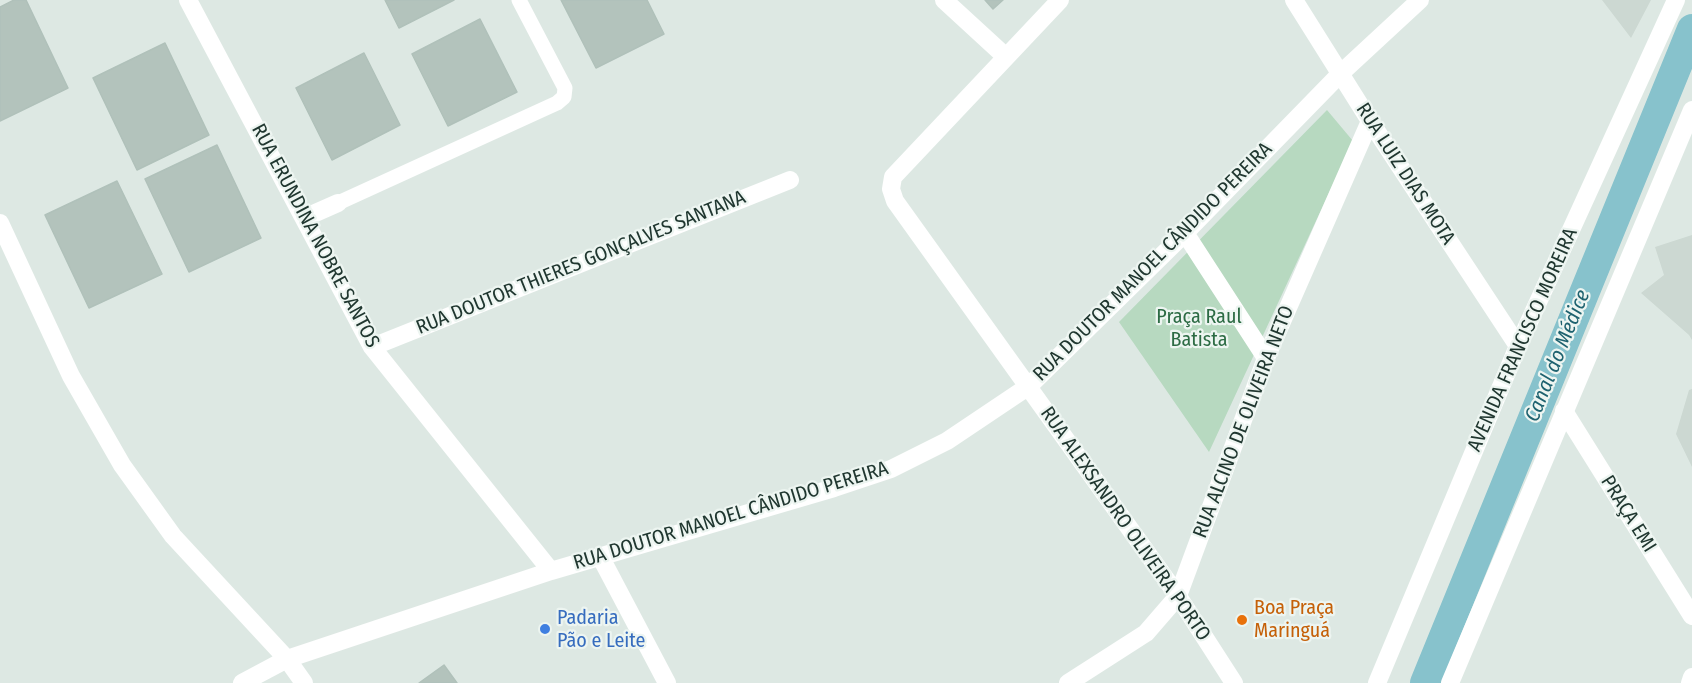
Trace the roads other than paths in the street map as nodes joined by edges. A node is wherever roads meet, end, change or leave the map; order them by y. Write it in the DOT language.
graph roads {
  1 [pos="188,0"];
  2 [pos="519,0"];
  3 [pos="944,0"];
  4 [pos="1060,0"];
  5 [pos="1294,0"];
  6 [pos="1420,0"];
  7 [pos="1676,0"];
  8 [pos="1006,57"];
  9 [pos="1340,74"];
  10 [pos="1692,110"];
  11 [pos="1370,121"];
  12 [pos="790,180"];
  13 [pos="338,202"];
  14 [pos="304,218"];
  15 [pos="0,223"];
  16 [pos="1185,233"];
  17 [pos="372,346"];
  18 [pos="1518,346"];
  19 [pos="1266,358"];
  20 [pos="1029,386"];
  21 [pos="1564,411"];
  22 [pos="600,555"];
  23 [pos="551,571"];
  24 [pos="1178,596"];
  25 [pos="1692,616"];
  26 [pos="287,659"];
  27 [pos="1692,677"];
  28 [pos="242,683"];
  29 [pos="304,683"];
  30 [pos="667,683"];
  31 [pos="1068,683"];
  32 [pos="1234,683"];
  33 [pos="1377,683"];
  34 [pos="1450,683"];
  35 [pos="1690,683"];
  1 -- 14 [label="street, RUA ERUNDINA NOBRE SANTOS"];
  2 -- 13 [label="lane"];
  3 -- 8 [label="street"];
  4 -- 8 [label="street"];
  5 -- 9 [label="street, RUA LUIZ DIAS MOTA"];
  6 -- 9 [label="street, RUA DOUTOR MANOEL CÂNDIDO PEREIRA"];
  7 -- 18 [label="street, AVENIDA FRANCISCO MOREIRA"];
  8 -- 20 [label="street, RUA ALEXSANDRO OLIVEIRA PORTO"];
  9 -- 11 [label="street, RUA LUIZ DIAS MOTA"];
  9 -- 16 [label="street, RUA DOUTOR MANOEL CÂNDIDO PEREIRA"];
  10 -- 21 [label="street"];
  11 -- 18 [label="street, RUA LUIZ DIAS MOTA"];
  11 -- 19 [label="street, RUA ALCINO DE OLIVEIRA NETO"];
  12 -- 17 [label="street, RUA DOUTOR THIERES GONÇALVES SANTANA"];
  13 -- 14 [label="street"];
  14 -- 17 [label="street, RUA ERUNDINA NOBRE SANTOS"];
  15 -- 26 [label="street"];
  16 -- 19 [label="street"];
  16 -- 20 [label="street, RUA DOUTOR MANOEL CÂNDIDO PEREIRA"];
  17 -- 23 [label="street, RUA ERUNDINA NOBRE SANTOS"];
  18 -- 33 [label="street, AVENIDA FRANCISCO MOREIRA"];
  19 -- 24 [label="street, RUA ALCINO DE OLIVEIRA NETO"];
  20 -- 22 [label="street, RUA DOUTOR MANOEL CÂNDIDO PEREIRA"];
  20 -- 24 [label="street, RUA ALEXSANDRO OLIVEIRA PORTO"];
  21 -- 25 [label="street, PRAÇA EMI"];
  21 -- 34 [label="street"];
  22 -- 23 [label="street, RUA DOUTOR MANOEL CÂNDIDO PEREIRA"];
  22 -- 30 [label="street"];
  23 -- 26 [label="street, RUA DOUTOR MANOEL CÂNDIDO PEREIRA"];
  24 -- 31 [label="street, RUA ALCINO DE OLIVEIRA NETO"];
  24 -- 32 [label="street, RUA ALEXSANDRO OLIVEIRA PORTO"];
  26 -- 28 [label="street, RUA DOUTOR MANOEL CÂNDIDO PEREIRA"];
  26 -- 29 [label="street"];
  27 -- 35 [label="street"];
}
